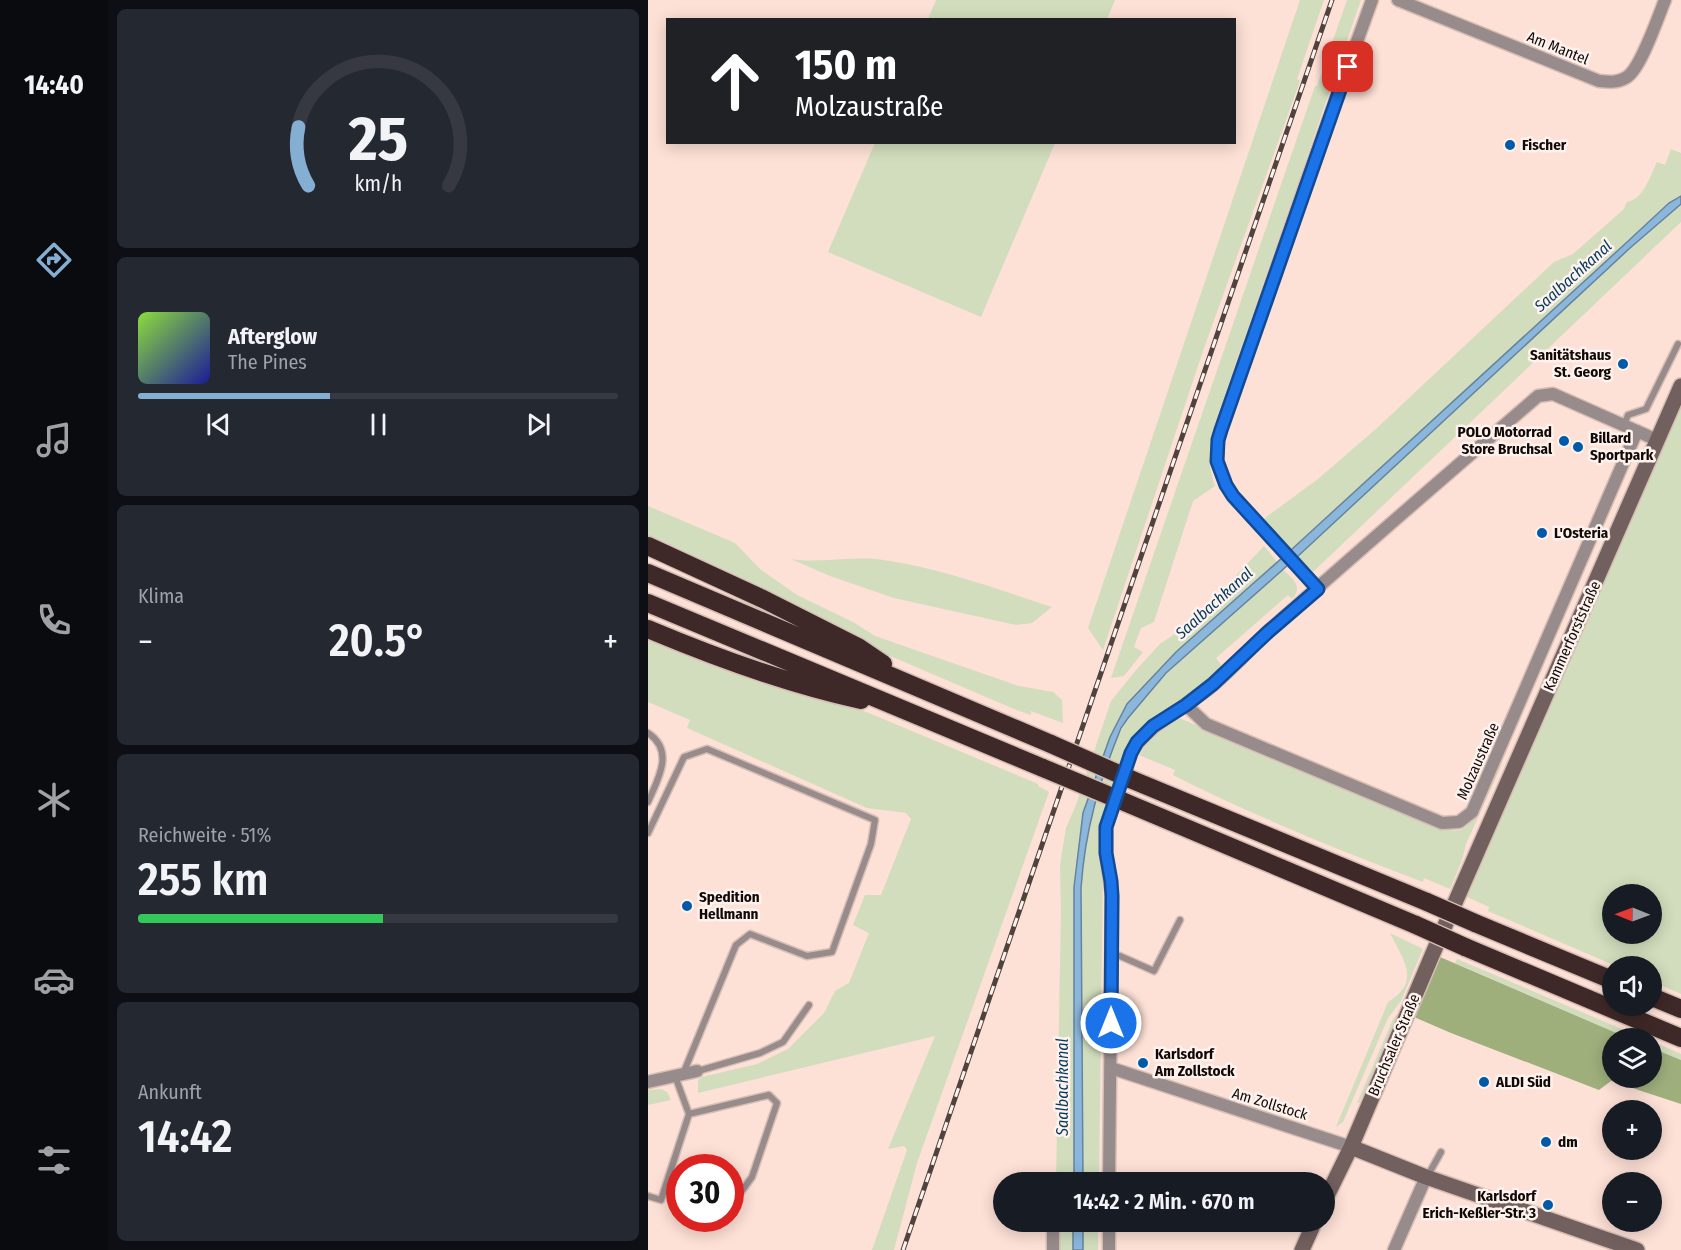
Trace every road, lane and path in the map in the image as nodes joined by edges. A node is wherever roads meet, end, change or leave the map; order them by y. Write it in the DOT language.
graph roads {
  1 [pos="1372,0"];
  2 [pos="1398,0"];
  3 [pos="1665,0"];
  4 [pos="1678,344"];
  5 [pos="1681,386"];
  6 [pos="1623,425"];
  7 [pos="1637,431"];
  8 [pos="1657,440"];
  9 [pos="648,546"];
  10 [pos="648,573"];
  11 [pos="1318,589"];
  12 [pos="648,603"];
  13 [pos="648,629"];
  14 [pos="914,686"];
  15 [pos="1186,705"];
  16 [pos="907,709"];
  17 [pos="648,734"];
  18 [pos="1124,788"];
  19 [pos="648,802"];
  20 [pos="648,833"];
  21 [pos="1463,886"];
  22 [pos="1180,920"];
  23 [pos="1111,955"];
  24 [pos="1602,976"];
  25 [pos="1662,1001"];
  26 [pos="809,1005"];
  27 [pos="1681,1009"];
  28 [pos="1681,1038"];
  29 [pos="1111,1068"];
  30 [pos="697,1071"];
  31 [pos="679,1075"];
  32 [pos="648,1082"];
  33 [pos="689,1114"];
  34 [pos="1351,1147"];
  35 [pos="1441,1152"];
  36 [pos="677,1154"];
  37 [pos="1109,1172"];
  38 [pos="1426,1177"];
  39 [pos="1335,1180"];
  40 [pos="666,1187"];
  41 [pos="744,1188"];
  42 [pos="648,1196"];
  43 [pos="1109,1232"];
  44 [pos="1311,1232"];
  45 [pos="1053,1233"];
  46 [pos="1053,1250"];
  47 [pos="1109,1250"];
  48 [pos="1302,1250"];
  49 [pos="1394,1250"];
  50 [pos="1636,1250"];
  1 -- 11 [label="street"];
  2 -- 3 [label="street, Am Mantel"];
  4 -- 6 [label="lane"];
  5 -- 8 [label="street, Kammerforststraße"];
  6 -- 7 [label="street"];
  6 -- 11 [label="street"];
  7 -- 8 [label="street"];
  7 -- 15 [label="street, Molzaustraße"];
  8 -- 21 [label="street, Kammerforststraße"];
  9 -- 14 [label="highway"];
  10 -- 14 [label="highway"];
  11 -- 15 [label="street"];
  12 -- 16 [label="highway"];
  13 -- 16 [label="highway"];
  14 -- 18 [label="highway, bridge"];
  15 -- 18 [label="street"];
  16 -- 18 [label="highway, bridge"];
  17 -- 19 [label="lane"];
  18 -- 23 [label="street"];
  18 -- 24 [label="highway, bridge"];
  18 -- 28 [label="highway, bridge"];
  20 -- 31 [label="lane"];
  21 -- 34 [label="street, Bruchsaler Straße"];
  22 -- 23 [label="lane"];
  23 -- 29 [label="street"];
  25 -- 27 [label="highway"];
  26 -- 30 [label="lane"];
  29 -- 34 [label="street, Am Zollstock"];
  29 -- 37 [label="street"];
  30 -- 31 [label="street"];
  31 -- 32 [label="street"];
  31 -- 33 [label="lane"];
  33 -- 36 [label="lane"];
  33 -- 41 [label="lane"];
  34 -- 38 [label="street"];
  34 -- 39 [label="street, Bruchsaler Straße"];
  35 -- 38 [label="lane"];
  38 -- 49 [label="street"];
  38 -- 50 [label="street"];
  40 -- 42 [label="lane"];
  43 -- 47 [label="street"];
  44 -- 48 [label="street"];
  45 -- 46 [label="street"];
}
